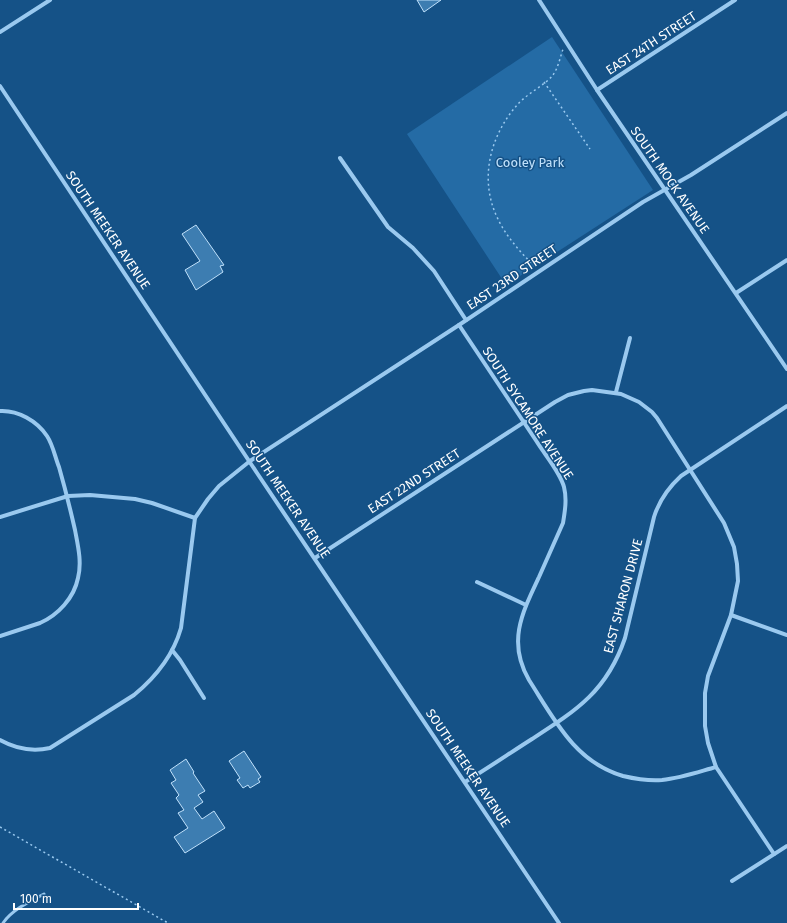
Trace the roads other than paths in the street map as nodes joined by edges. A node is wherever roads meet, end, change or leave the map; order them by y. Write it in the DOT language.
graph roads {
  1 [pos="50,0"];
  2 [pos="539,0"];
  3 [pos="735,0"];
  4 [pos="0,32"];
  5 [pos="0,86"];
  6 [pos="597,90"];
  7 [pos="787,113"];
  8 [pos="340,158"];
  9 [pos="665,190"];
  10 [pos="787,260"];
  11 [pos="736,293"];
  12 [pos="466,320"];
  13 [pos="458,325"];
  14 [pos="630,338"];
  15 [pos="787,369"];
  16 [pos="616,392"];
  17 [pos="787,406"];
  18 [pos="0,411"];
  19 [pos="524,421"];
  20 [pos="250,461"];
  21 [pos="691,470"];
  22 [pos="68,496"];
  23 [pos="0,517"];
  24 [pos="195,518"];
  25 [pos="315,558"];
  26 [pos="477,582"];
  27 [pos="526,605"];
  28 [pos="731,615"];
  29 [pos="787,635"];
  30 [pos="0,636"];
  31 [pos="172,650"];
  32 [pos="204,698"];
  33 [pos="557,723"];
  34 [pos="0,740"];
  35 [pos="716,767"];
  36 [pos="466,782"];
  37 [pos="787,846"];
  38 [pos="774,854"];
  39 [pos="732,881"];
  40 [pos="44,894"];
  41 [pos="3,923"];
  42 [pos="559,923"];
  1 -- 4 [label="street"];
  2 -- 6 [label="street, SOUTH MOCK AVENUE"];
  3 -- 6 [label="street, EAST 24TH STREET"];
  5 -- 20 [label="street, SOUTH MEEKER AVENUE"];
  6 -- 9 [label="street, SOUTH MOCK AVENUE"];
  7 -- 9 [label="street, EAST 23RD STREET"];
  8 -- 12 [label="street"];
  9 -- 11 [label="street, SOUTH MOCK AVENUE"];
  9 -- 12 [label="street, EAST 23RD STREET"];
  10 -- 11 [label="street"];
  11 -- 15 [label="street, SOUTH MOCK AVENUE"];
  12 -- 13 [label="street, EAST 23RD STREET"];
  13 -- 19 [label="street, SOUTH SYCAMORE AVENUE"];
  13 -- 20 [label="street, EAST 23RD STREET"];
  14 -- 16 [label="street"];
  16 -- 19 [label="street, EAST 22ND STREET"];
  16 -- 21 [label="street, EAST 22ND STREET"];
  17 -- 21 [label="street, EAST SHARON DRIVE"];
  18 -- 22 [label="street"];
  19 -- 25 [label="street, EAST 22ND STREET"];
  19 -- 27 [label="street, SOUTH SYCAMORE AVENUE"];
  20 -- 24 [label="street, EAST 23RD STREET"];
  20 -- 25 [label="street, SOUTH MEEKER AVENUE"];
  21 -- 28 [label="street, EAST 22ND STREET"];
  21 -- 33 [label="street, EAST SHARON DRIVE"];
  22 -- 23 [label="street"];
  22 -- 24 [label="street"];
  22 -- 30 [label="street"];
  24 -- 31 [label="street"];
  25 -- 36 [label="street, SOUTH MEEKER AVENUE"];
  26 -- 27 [label="street"];
  27 -- 33 [label="street, SOUTH SYCAMORE AVENUE"];
  28 -- 29 [label="street"];
  28 -- 35 [label="street, EAST 22ND STREET"];
  31 -- 32 [label="street"];
  31 -- 34 [label="street"];
  33 -- 35 [label="street, SOUTH SYCAMORE AVENUE"];
  33 -- 36 [label="street, EAST SHARON DRIVE"];
  35 -- 38 [label="street, EAST 22ND STREET"];
  36 -- 42 [label="street, SOUTH MEEKER AVENUE"];
  37 -- 38 [label="street"];
  38 -- 39 [label="street"];
  40 -- 41 [label="lane"];
}
